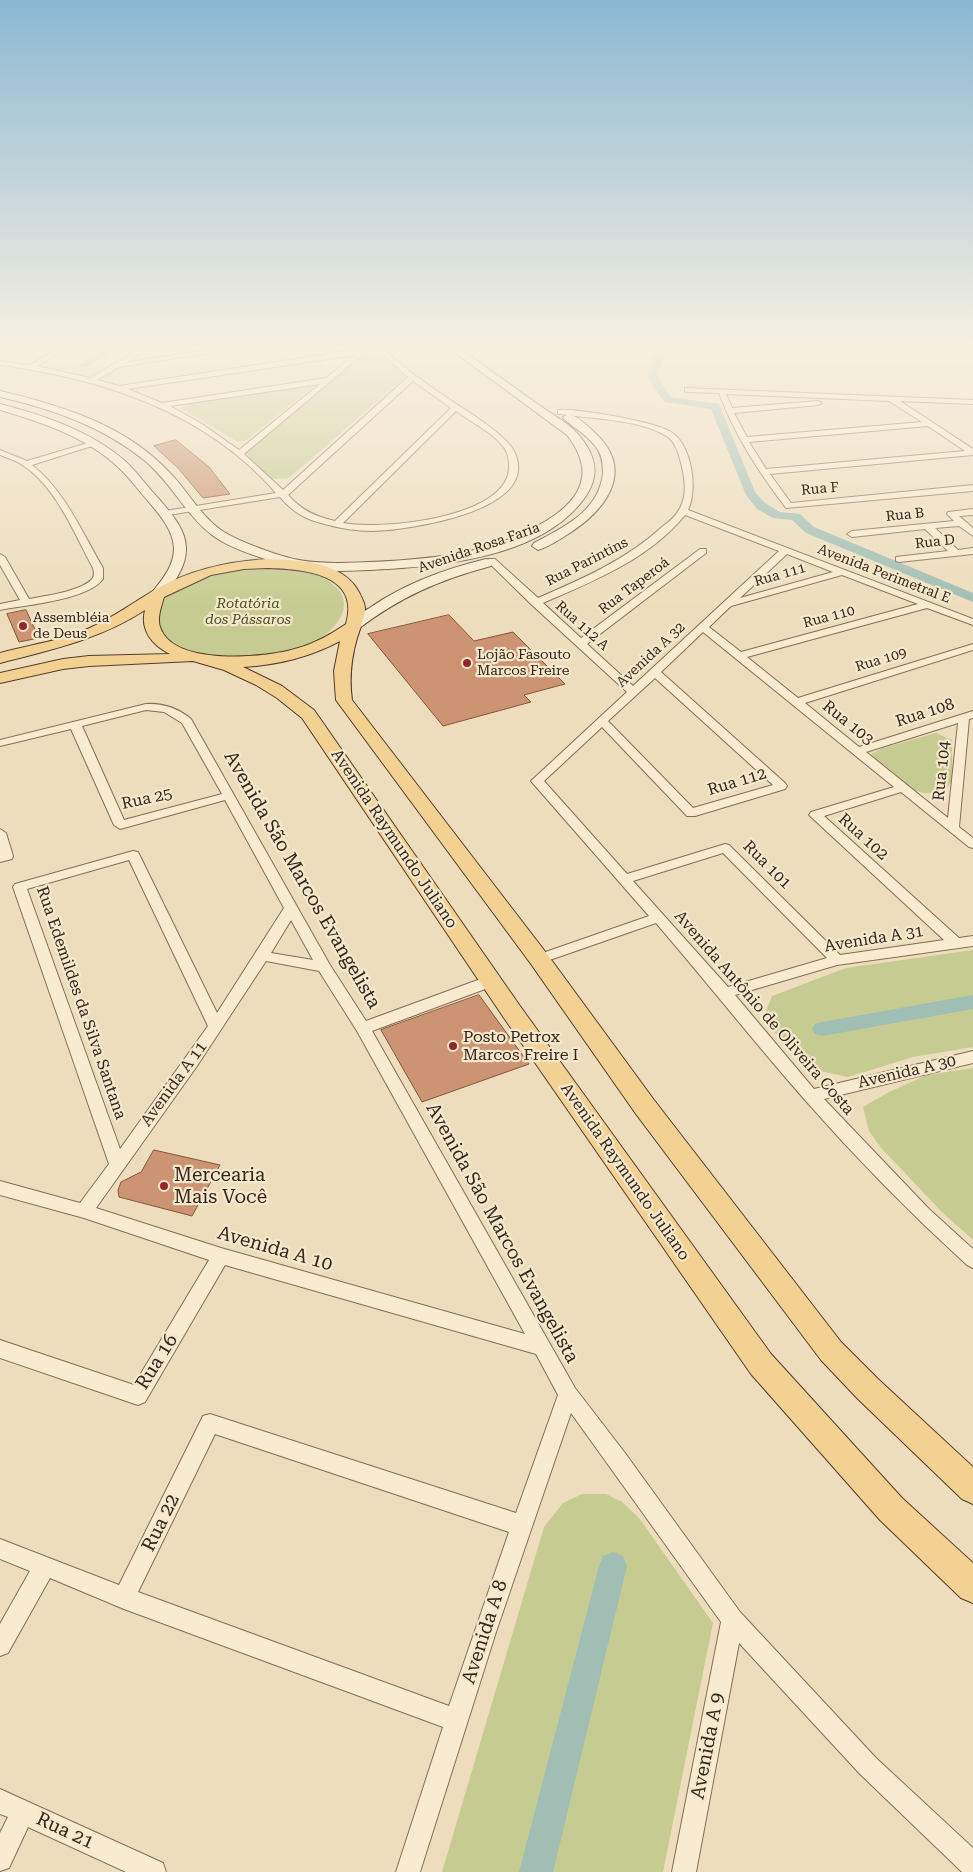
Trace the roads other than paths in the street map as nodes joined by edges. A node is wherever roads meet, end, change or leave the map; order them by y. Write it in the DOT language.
graph roads {
  1 [pos="75,433"];
  2 [pos="112,433"];
  3 [pos="214,433"];
  4 [pos="264,433"];
  5 [pos="351,433"];
  6 [pos="430,433"];
  7 [pos="491,433"];
  8 [pos="571,433"];
  9 [pos="590,433"];
  10 [pos="669,433"];
  11 [pos="741,433"];
  12 [pos="821,433"];
  13 [pos="943,433"];
  14 [pos="745,440"];
  15 [pos="94,444"];
  16 [pos="0,452"];
  17 [pos="240,453"];
  18 [pos="973,453"];
  19 [pos="25,464"];
  20 [pos="763,472"];
  21 [pos="973,488"];
  22 [pos="284,494"];
  23 [pos="192,508"];
  24 [pos="683,511"];
  25 [pos="973,512"];
  26 [pos="165,514"];
  27 [pos="338,523"];
  28 [pos="961,523"];
  29 [pos="928,527"];
  30 [pos="973,533"];
  31 [pos="852,534"];
  32 [pos="703,551"];
  33 [pos="785,551"];
  34 [pos="973,551"];
  35 [pos="956,553"];
  36 [pos="0,557"];
  37 [pos="899,559"];
  38 [pos="492,561"];
  39 [pos="304,566"];
  40 [pos="842,572"];
  41 [pos="157,595"];
  42 [pos="26,602"];
  43 [pos="535,603"];
  44 [pos="726,605"];
  45 [pos="926,605"];
  46 [pos="0,607"];
  47 [pos="973,622"];
  48 [pos="353,626"];
  49 [pos="703,628"];
  50 [pos="581,643"];
  51 [pos="973,647"];
  52 [pos="739,656"];
  53 [pos="0,658"];
  54 [pos="205,660"];
  55 [pos="655,672"];
  56 [pos="0,678"];
  57 [pos="633,692"];
  58 [pos="798,702"];
  59 [pos="968,716"];
  60 [pos="602,721"];
  61 [pos="75,724"];
  62 [pos="0,743"];
  63 [pos="858,751"];
  64 [pos="537,782"];
  65 [pos="902,788"];
  66 [pos="228,796"];
  67 [pos="953,828"];
  68 [pos="0,833"];
  69 [pos="973,844"];
  70 [pos="0,858"];
  71 [pos="624,879"];
  72 [pos="291,908"];
  73 [pos="657,918"];
  74 [pos="973,941"];
  75 [pos="957,944"];
  76 [pos="263,956"];
  77 [pos="538,960"];
  78 [pos="837,960"];
  79 [pos="324,966"];
  80 [pos="491,981"];
  81 [pos="725,994"];
  82 [pos="216,1026"];
  83 [pos="363,1028"];
  84 [pos="973,1057"];
  85 [pos="811,1096"];
  86 [pos="117,1164"];
  87 [pos="0,1188"];
  88 [pos="84,1211"];
  89 [pos="221,1256"];
  90 [pos="973,1260"];
  91 [pos="540,1347"];
  92 [pos="0,1349"];
  93 [pos="568,1394"];
  94 [pos="973,1488"];
  95 [pos="520,1525"];
  96 [pos="0,1549"];
  97 [pos="45,1566"];
  98 [pos="973,1586"];
  99 [pos="124,1598"];
  100 [pos="732,1620"];
  101 [pos="0,1645"];
  102 [pos="456,1720"];
  103 [pos="0,1801"];
  104 [pos="23,1812"];
  105 [pos="0,1859"];
  106 [pos="973,1865"];
  107 [pos="154,1872"];
  108 [pos="408,1872"];
  109 [pos="684,1872"];
  1 -- 15 [label="street"];
  2 -- 23 [label="street, Avenida Rosa Faria"];
  3 -- 17 [label="street"];
  4 -- 17 [label="street"];
  5 -- 22 [label="street"];
  6 -- 27 [label="street"];
  7 -- 27 [label="street"];
  8 -- 39 [label="street, Avenida Rosa Faria"];
  9 -- 38 [label="street, Avenida Rosa Faria"];
  10 -- 24 [label="street, Rua Parintins"];
  11 -- 14 [label="street"];
  12 -- 14 [label="street"];
  13 -- 18 [label="street"];
  14 -- 20 [label="street"];
  15 -- 19 [label="street"];
  15 -- 26 [label="street"];
  16 -- 19 [label="street"];
  17 -- 22 [label="street"];
  18 -- 20 [label="street"];
  19 -- 42 [label="street"];
  20 -- 21 [label="street, Rua F"];
  22 -- 23 [label="street"];
  22 -- 27 [label="street"];
  23 -- 26 [label="street"];
  23 -- 39 [label="street, Avenida Rosa Faria"];
  24 -- 33 [label="street, Avenida Perimetral E"];
  24 -- 43 [label="street, Rua Parintins"];
  25 -- 28 [label="street"];
  26 -- 41 [label="street"];
  28 -- 29 [label="street, Rua B"];
  28 -- 30 [label="street"];
  29 -- 31 [label="street, Rua B"];
  29 -- 35 [label="street"];
  32 -- 50 [label="street, Rua Taperoá"];
  33 -- 40 [label="street, Avenida Perimetral E"];
  33 -- 44 [label="street, Avenida A 32"];
  34 -- 35 [label="street, Rua D"];
  35 -- 37 [label="street, Rua D"];
  36 -- 42 [label="street"];
  38 -- 43 [label="street, Rua 112 A"];
  38 -- 48 [label="street, Avenida Rosa Faria"];
  39 -- 41 [label="main road"];
  39 -- 48 [label="main road"];
  40 -- 44 [label="street, Rua 111"];
  40 -- 45 [label="street, Avenida Perimetral E"];
  41 -- 53 [label="main road"];
  41 -- 54 [label="main road, Avenida Raymundo Juliano"];
  42 -- 46 [label="street"];
  43 -- 50 [label="street, Rua 112 A"];
  44 -- 49 [label="street, Avenida A 32"];
  45 -- 47 [label="street, Avenida Perimetral E"];
  45 -- 52 [label="street, Rua 110"];
  48 -- 54 [label="main road"];
  48 -- 77 [label="main road"];
  49 -- 52 [label="street, Rua 103"];
  49 -- 55 [label="street, Avenida A 32"];
  50 -- 57 [label="street, Rua 112 A"];
  51 -- 58 [label="street, Rua 109"];
  52 -- 58 [label="street, Rua 103"];
  54 -- 56 [label="main road"];
  54 -- 80 [label="main road, Avenida Raymundo Juliano"];
  55 -- 57 [label="street, Avenida A 32"];
  55 -- 60 [label="street, Rua 112"];
  57 -- 60 [label="street, Avenida A 32"];
  58 -- 63 [label="street, Rua 103"];
  59 -- 63 [label="street, Rua 108"];
  59 -- 67 [label="street, Rua 104"];
  60 -- 64 [label="street, Avenida A 32"];
  61 -- 62 [label="street, Avenida São Marcos Evangelista"];
  61 -- 66 [label="street, Avenida São Marcos Evangelista"];
  61 -- 66 [label="street, Rua 25"];
  63 -- 65 [label="street, Rua 103"];
  64 -- 71 [label="street, Avenida Antônio de Oliveira Costa"];
  65 -- 67 [label="street, Rua 103"];
  65 -- 75 [label="street, Rua 102"];
  66 -- 72 [label="street, Avenida São Marcos Evangelista"];
  67 -- 69 [label="street, Rua 103"];
  68 -- 70 [label="street"];
  71 -- 73 [label="street, Avenida Antônio de Oliveira Costa"];
  71 -- 78 [label="street, Rua 101"];
  72 -- 76 [label="street, Avenida A 11"];
  72 -- 79 [label="street, Avenida São Marcos Evangelista"];
  73 -- 77 [label="street"];
  73 -- 81 [label="street, Avenida Antônio de Oliveira Costa"];
  74 -- 75 [label="street, Avenida A 31"];
  75 -- 78 [label="street, Avenida A 31"];
  76 -- 79 [label="street"];
  76 -- 82 [label="street, Avenida A 11"];
  77 -- 94 [label="main road"];
  78 -- 81 [label="street, Avenida A 31"];
  79 -- 83 [label="street, Avenida São Marcos Evangelista"];
  80 -- 83 [label="street"];
  80 -- 98 [label="main road, Avenida Raymundo Juliano"];
  81 -- 85 [label="street, Avenida Antônio de Oliveira Costa"];
  82 -- 86 [label="street, Avenida A 11"];
  82 -- 86 [label="street, Rua Edemildes da Silva Santana"];
  83 -- 91 [label="street, Avenida São Marcos Evangelista"];
  84 -- 85 [label="street, Avenida A 30"];
  85 -- 90 [label="street, Avenida Antônio de Oliveira Costa"];
  86 -- 88 [label="street, Avenida A 11"];
  87 -- 88 [label="street, Avenida A 10"];
  88 -- 89 [label="street, Avenida A 10"];
  89 -- 91 [label="street, Avenida A 10"];
  89 -- 92 [label="street, Rua 16"];
  91 -- 93 [label="street, Avenida São Marcos Evangelista"];
  93 -- 95 [label="street, Avenida A 8"];
  93 -- 100 [label="street, Avenida São Marcos Evangelista"];
  95 -- 99 [label="street, Rua 22"];
  95 -- 102 [label="street, Avenida A 8"];
  96 -- 97 [label="street"];
  97 -- 99 [label="street"];
  97 -- 101 [label="street"];
  99 -- 102 [label="street"];
  100 -- 106 [label="street, Avenida São Marcos Evangelista"];
  100 -- 109 [label="street, Avenida A 9"];
  102 -- 108 [label="street, Avenida A 8"];
  103 -- 104 [label="street"];
  104 -- 105 [label="street, Rua 21"];
  104 -- 107 [label="street, Rua 21"];
}
